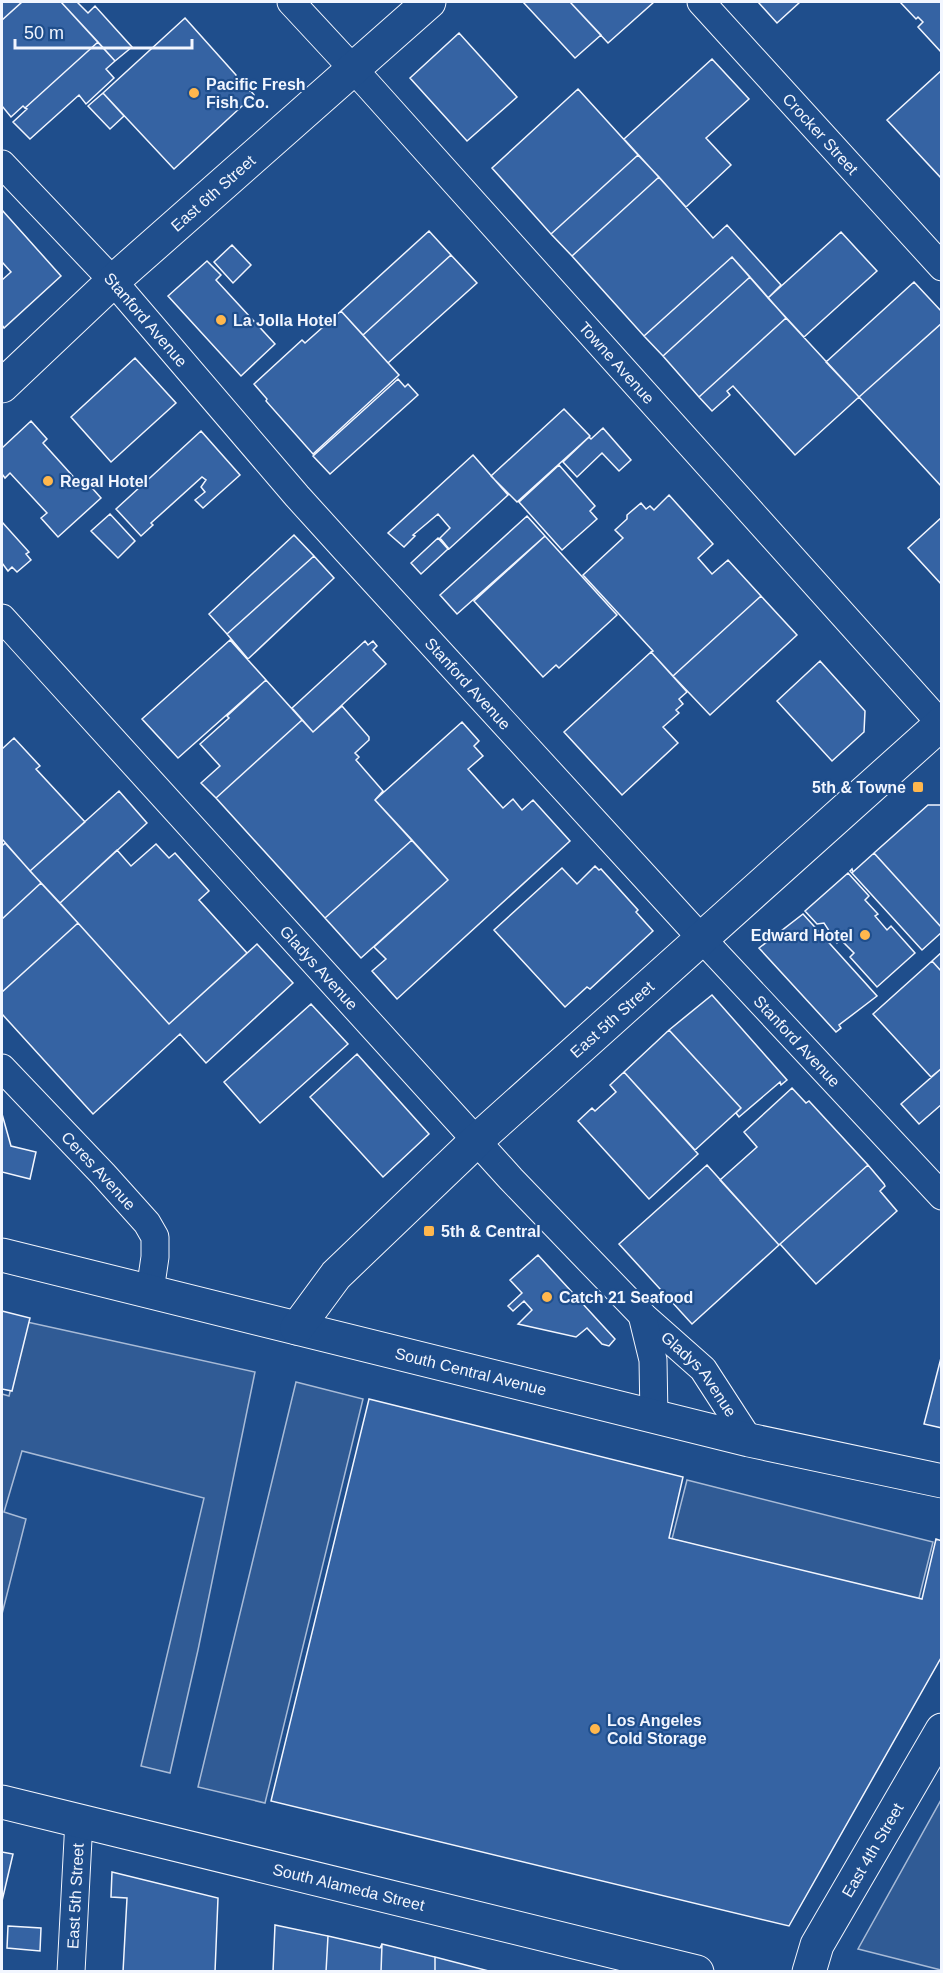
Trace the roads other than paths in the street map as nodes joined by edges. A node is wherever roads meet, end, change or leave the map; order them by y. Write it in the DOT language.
graph roads {
  1 [pos="291,2"];
  2 [pos="429,2"];
  3 [pos="701,2"];
  4 [pos="354,69"];
  5 [pos="2,164"];
  6 [pos="942,267"];
  7 [pos="113,281"];
  8 [pos="2,386"];
  9 [pos="2,618"];
  10 [pos="941,724"];
  11 [pos="702,938"];
  12 [pos="2,1068"];
  13 [pos="476,1142"];
  14 [pos="942,1196"];
  15 [pos="2,1255"];
  16 [pos="150,1291"];
  17 [pos="642,1315"];
  18 [pos="297,1328"];
  19 [pos="654,1417"];
  20 [pos="749,1440"];
  21 [pos="942,1481"];
  22 [pos="942,1730"];
  23 [pos="2,1802"];
  24 [pos="79,1820"];
  25 [pos="71,1971"];
  26 [pos="697,1971"];
  27 [pos="809,1971"];
  1 -- 4 [label="street, Towne Avenue"];
  2 -- 4 [label="main road, East 6th Street"];
  3 -- 6 [label="street, Crocker Street"];
  4 -- 7 [label="main road, East 6th Street"];
  4 -- 10 [label="street, Towne Avenue"];
  5 -- 7 [label="street, Stanford Avenue"];
  7 -- 8 [label="main road, East 6th Street"];
  7 -- 11 [label="street, Stanford Avenue"];
  9 -- 13 [label="street, Gladys Avenue"];
  10 -- 11 [label="main road, East 5th Street"];
  11 -- 13 [label="main road, East 5th Street"];
  11 -- 14 [label="street, Stanford Avenue"];
  12 -- 16 [label="street, Ceres Avenue"];
  13 -- 17 [label="street, Gladys Avenue"];
  13 -- 18 [label="main road, East 5th Street"];
  15 -- 16 [label="main road, South Central Avenue"];
  16 -- 18 [label="main road, South Central Avenue"];
  17 -- 19 [label="street, Gladys Avenue"];
  17 -- 20 [label="street, Gladys Avenue"];
  18 -- 19 [label="main road, South Central Avenue"];
  19 -- 20 [label="main road, South Central Avenue"];
  20 -- 21 [label="main road, South Central Avenue"];
  22 -- 27 [label="main road, East 4th Street"];
  23 -- 24 [label="main road, South Alameda Street"];
  24 -- 25 [label="street, East 5th Street"];
  24 -- 26 [label="main road, South Alameda Street"];
}
